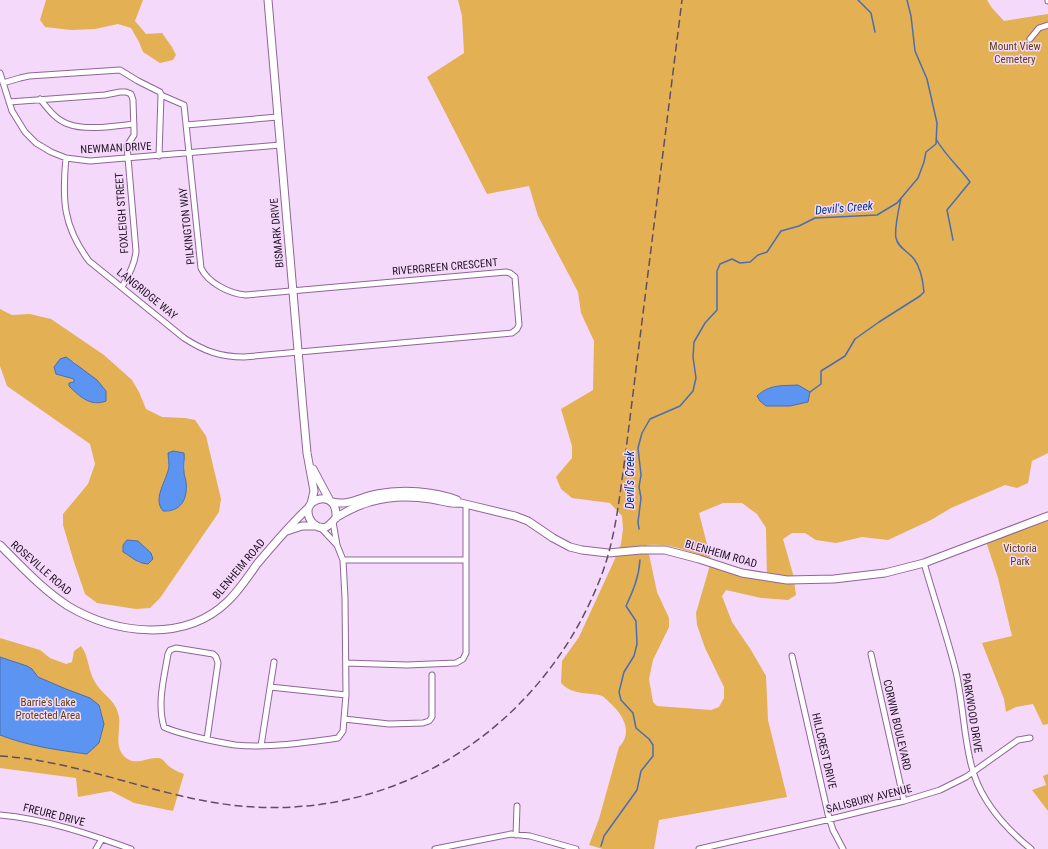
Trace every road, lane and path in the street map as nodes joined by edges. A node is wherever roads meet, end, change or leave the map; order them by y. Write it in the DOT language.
graph roads {
  1 [pos="268,0"];
  2 [pos="1048,25"];
  3 [pos="1030,38"];
  4 [pos="0,73"];
  5 [pos="3,83"];
  6 [pos="161,95"];
  7 [pos="40,99"];
  8 [pos="9,102"];
  9 [pos="278,117"];
  10 [pos="134,124"];
  11 [pos="186,125"];
  12 [pos="280,145"];
  13 [pos="190,153"];
  14 [pos="159,156"];
  15 [pos="66,158"];
  16 [pos="128,158"];
  17 [pos="122,288"];
  18 [pos="293,290"];
  19 [pos="298,352"];
  20 [pos="309,464"];
  21 [pos="331,500"];
  22 [pos="463,503"];
  23 [pos="310,506"];
  24 [pos="1048,516"];
  25 [pos="334,520"];
  26 [pos="318,527"];
  27 [pos="287,531"];
  28 [pos="0,545"];
  29 [pos="337,545"];
  30 [pos="343,560"];
  31 [pos="466,560"];
  32 [pos="924,563"];
  33 [pos="160,631"];
  34 [pos="871,654"];
  35 [pos="792,656"];
  36 [pos="274,662"];
  37 [pos="346,663"];
  38 [pos="432,675"];
  39 [pos="270,687"];
  40 [pos="346,695"];
  41 [pos="344,719"];
  42 [pos="1030,738"];
  43 [pos="206,739"];
  44 [pos="261,746"];
  45 [pos="973,772"];
  46 [pos="904,801"];
  47 [pos="517,806"];
  48 [pos="0,815"];
  49 [pos="830,819"];
  50 [pos="516,834"];
  51 [pos="102,839"];
  52 [pos="461,847"];
  53 [pos="96,849"];
  54 [pos="131,849"];
  55 [pos="435,849"];
  56 [pos="576,849"];
  57 [pos="699,849"];
  58 [pos="843,849"];
  59 [pos="1029,849"];
  1 -- 9 [label="main road, BISMARK DRIVE"];
  2 -- 3 [label="street"];
  4 -- 5 [label="street, NEWMAN DRIVE"];
  5 -- 6 [label="street"];
  5 -- 8 [label="street, NEWMAN DRIVE"];
  6 -- 11 [label="street"];
  6 -- 14 [label="street"];
  7 -- 8 [label="street"];
  7 -- 10 [label="street"];
  7 -- 10 [label="street, FOXLEIGH STREET"];
  8 -- 15 [label="street, NEWMAN DRIVE"];
  9 -- 11 [label="street"];
  9 -- 12 [label="main road, BISMARK DRIVE"];
  10 -- 16 [label="street, FOXLEIGH STREET"];
  11 -- 13 [label="street"];
  12 -- 13 [label="street, NEWMAN DRIVE"];
  12 -- 18 [label="main road, BISMARK DRIVE"];
  13 -- 14 [label="street, NEWMAN DRIVE"];
  13 -- 18 [label="street, PILKINGTON WAY"];
  14 -- 16 [label="street, NEWMAN DRIVE"];
  15 -- 16 [label="street, NEWMAN DRIVE"];
  15 -- 17 [label="street, LANGRIDGE WAY"];
  16 -- 17 [label="street, FOXLEIGH STREET"];
  17 -- 19 [label="street, LANGRIDGE WAY"];
  18 -- 19 [label="main road, BISMARK DRIVE"];
  18 -- 19 [label="street, RIVERGREEN CRESCENT"];
  19 -- 20 [label="main road, BISMARK DRIVE"];
  20 -- 21 [label="main road, BISMARK DRIVE"];
  20 -- 23 [label="main road, BISMARK DRIVE"];
  21 -- 22 [label="main road, BLENHEIM ROAD"];
  21 -- 23 [label="main road"];
  21 -- 25 [label="main road"];
  22 -- 25 [label="main road, BLENHEIM ROAD"];
  22 -- 31 [label="street"];
  22 -- 32 [label="main road, BLENHEIM ROAD"];
  23 -- 26 [label="main road"];
  23 -- 27 [label="main road, BLENHEIM ROAD"];
  24 -- 32 [label="main road, BLENHEIM ROAD"];
  25 -- 26 [label="main road"];
  25 -- 29 [label="street"];
  26 -- 27 [label="main road"];
  26 -- 29 [label="street"];
  27 -- 33 [label="main road, BLENHEIM ROAD"];
  28 -- 33 [label="main road, ROSEVILLE ROAD"];
  29 -- 30 [label="street"];
  30 -- 31 [label="street"];
  30 -- 37 [label="street"];
  31 -- 37 [label="street"];
  32 -- 45 [label="street, PARKWOOD DRIVE"];
  34 -- 46 [label="street, CORWIN BOULEVARD"];
  35 -- 49 [label="street, HILLCREST DRIVE"];
  36 -- 39 [label="street"];
  37 -- 40 [label="street"];
  38 -- 41 [label="street"];
  39 -- 40 [label="street"];
  39 -- 44 [label="street"];
  40 -- 41 [label="street"];
  41 -- 44 [label="street"];
  42 -- 45 [label="street, SALISBURY AVENUE"];
  43 -- 43 [label="street"];
  43 -- 44 [label="street"];
  45 -- 46 [label="street, SALISBURY AVENUE"];
  45 -- 59 [label="street, PARKWOOD DRIVE"];
  46 -- 49 [label="street, SALISBURY AVENUE"];
  47 -- 50 [label="street"];
  48 -- 51 [label="street, FREURE DRIVE"];
  49 -- 57 [label="street, SALISBURY AVENUE"];
  49 -- 58 [label="street, HILLCREST DRIVE"];
  50 -- 52 [label="street"];
  50 -- 56 [label="street"];
  51 -- 53 [label="street"];
  51 -- 54 [label="street, FREURE DRIVE"];
  52 -- 55 [label="street"];
}
